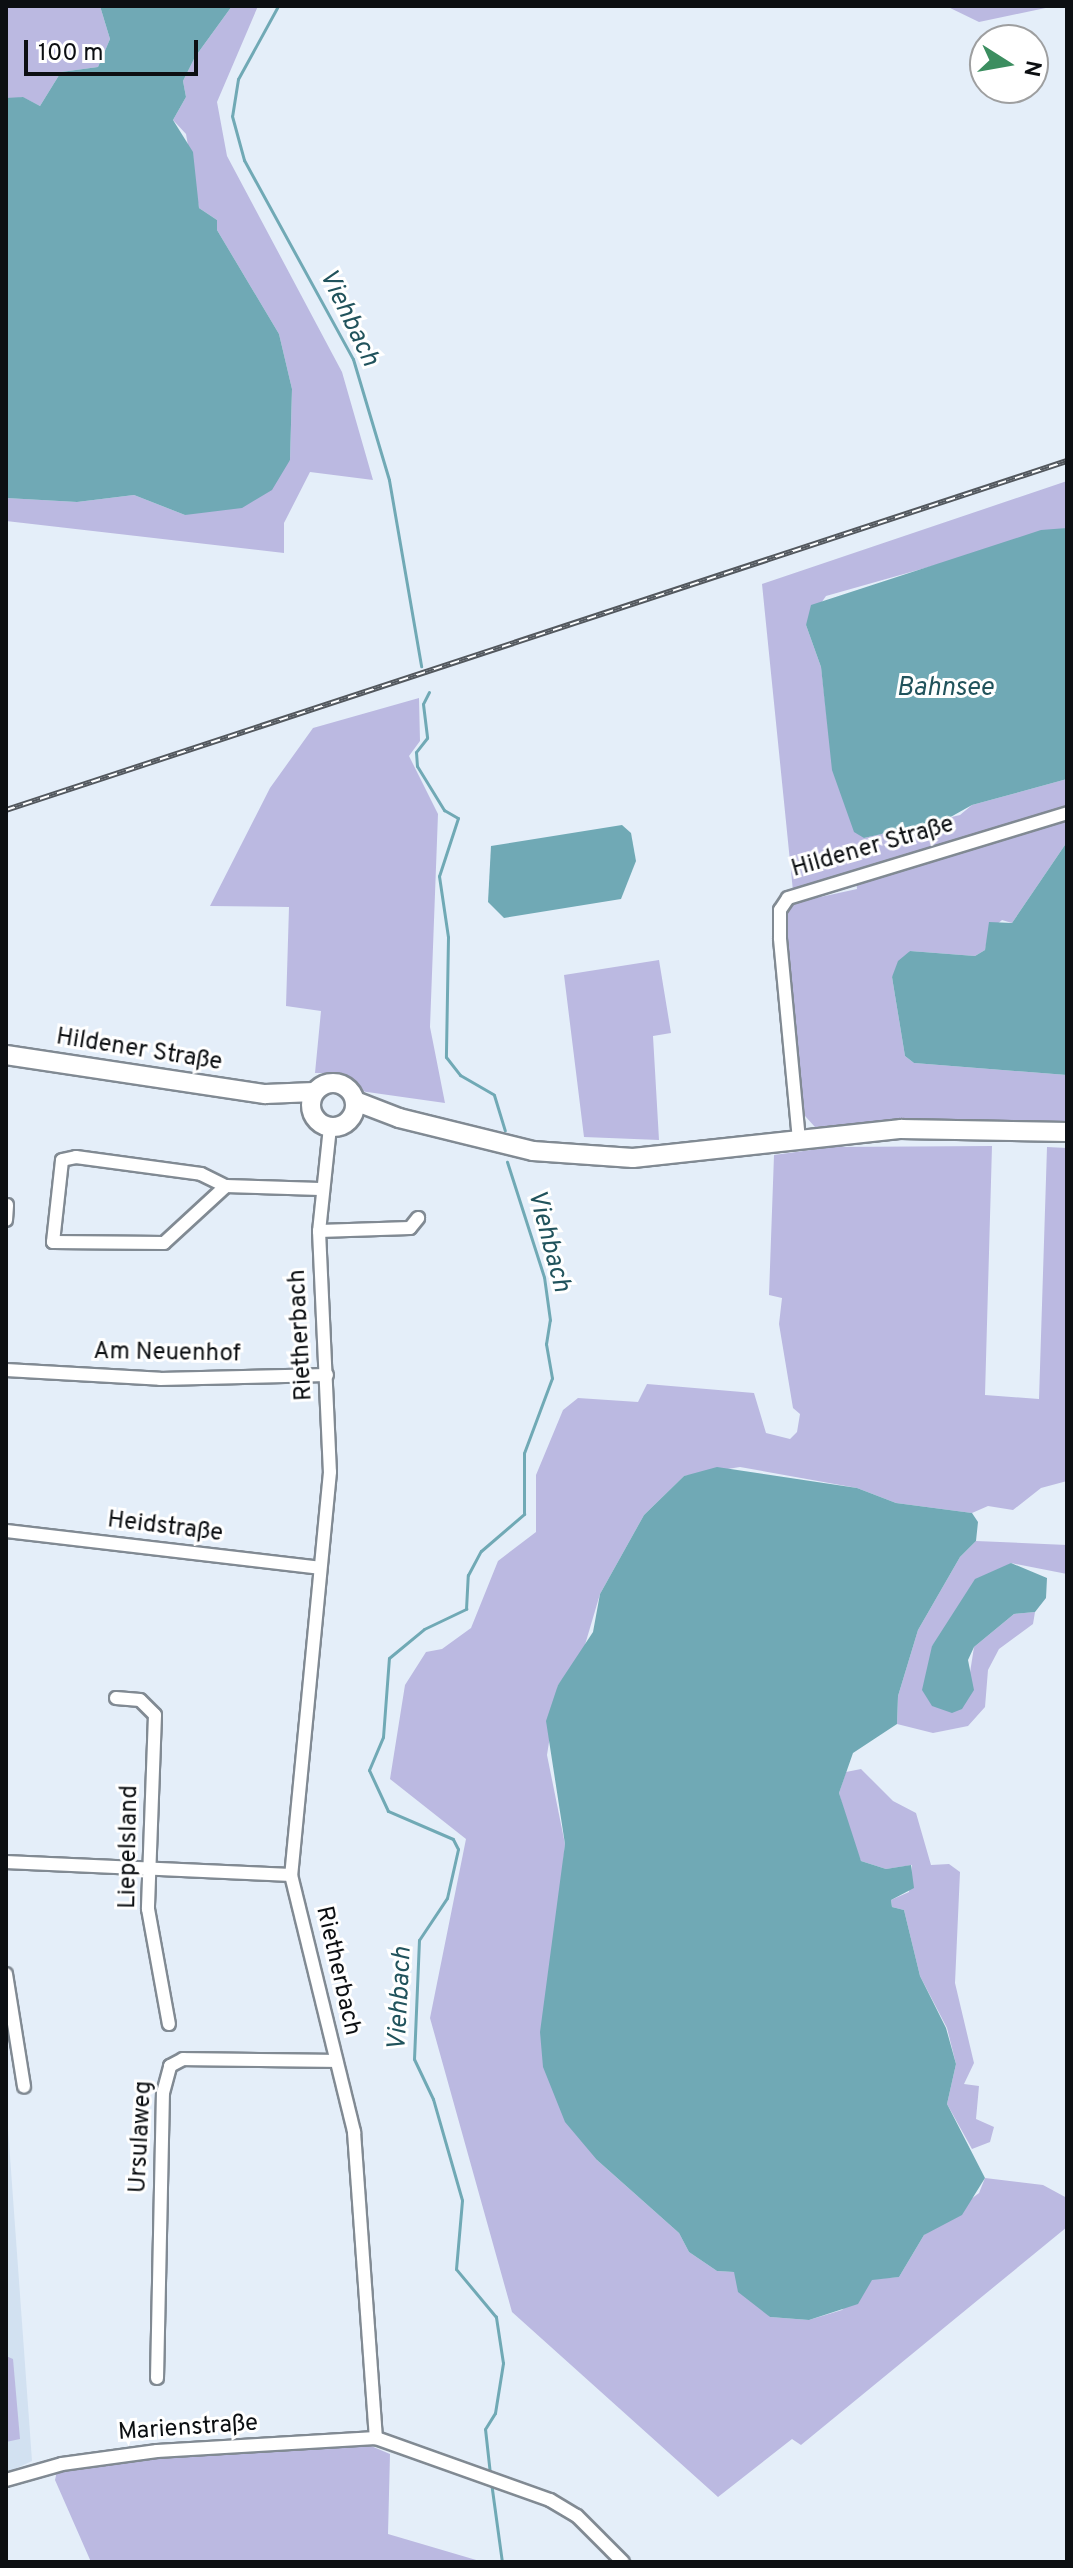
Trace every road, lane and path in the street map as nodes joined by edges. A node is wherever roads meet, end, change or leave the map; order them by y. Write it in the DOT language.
graph roads {
  1 [pos="1067,813"];
  2 [pos="6,1055"];
  3 [pos="313,1101"];
  4 [pos="353,1110"];
  5 [pos="330,1127"];
  6 [pos="1067,1132"];
  7 [pos="799,1140"];
  8 [pos="226,1186"];
  9 [pos="320,1189"];
  10 [pos="7,1205"];
  11 [pos="418,1218"];
  12 [pos="6,1220"];
  13 [pos="319,1231"];
  14 [pos="6,1370"];
  15 [pos="327,1375"];
  16 [pos="6,1531"];
  17 [pos="320,1568"];
  18 [pos="116,1698"];
  19 [pos="6,1862"];
  20 [pos="148,1868"];
  21 [pos="291,1875"];
  22 [pos="6,1974"];
  23 [pos="169,2024"];
  24 [pos="336,2061"];
  25 [pos="24,2087"];
  26 [pos="157,2378"];
  27 [pos="376,2438"];
  28 [pos="6,2480"];
  29 [pos="623,2562"];
  1 -- 7 [label="street, Hildener Straße"];
  2 -- 3 [label="main road, Hildener Straße"];
  3 -- 4 [label="main road, Hildener Straße"];
  3 -- 5 [label="main road"];
  4 -- 5 [label="main road"];
  4 -- 7 [label="main road"];
  5 -- 9 [label="street, Rietherbach"];
  6 -- 7 [label="main road"];
  8 -- 8 [label="street"];
  8 -- 9 [label="street"];
  9 -- 13 [label="street, Rietherbach"];
  10 -- 12 [label="street"];
  11 -- 13 [label="street"];
  13 -- 15 [label="street, Rietherbach"];
  14 -- 15 [label="street, Am Neuenhof"];
  15 -- 17 [label="street, Rietherbach"];
  16 -- 17 [label="street, Heidstraße"];
  17 -- 21 [label="street, Rietherbach"];
  18 -- 20 [label="street, Liepelsland"];
  19 -- 20 [label="street"];
  20 -- 21 [label="street"];
  20 -- 23 [label="street, Liepelsland"];
  21 -- 24 [label="street, Rietherbach"];
  22 -- 25 [label="street"];
  24 -- 26 [label="street, Ursulaweg"];
  24 -- 27 [label="street, Rietherbach"];
  27 -- 28 [label="street, Marienstraße"];
  27 -- 29 [label="street"];
}
